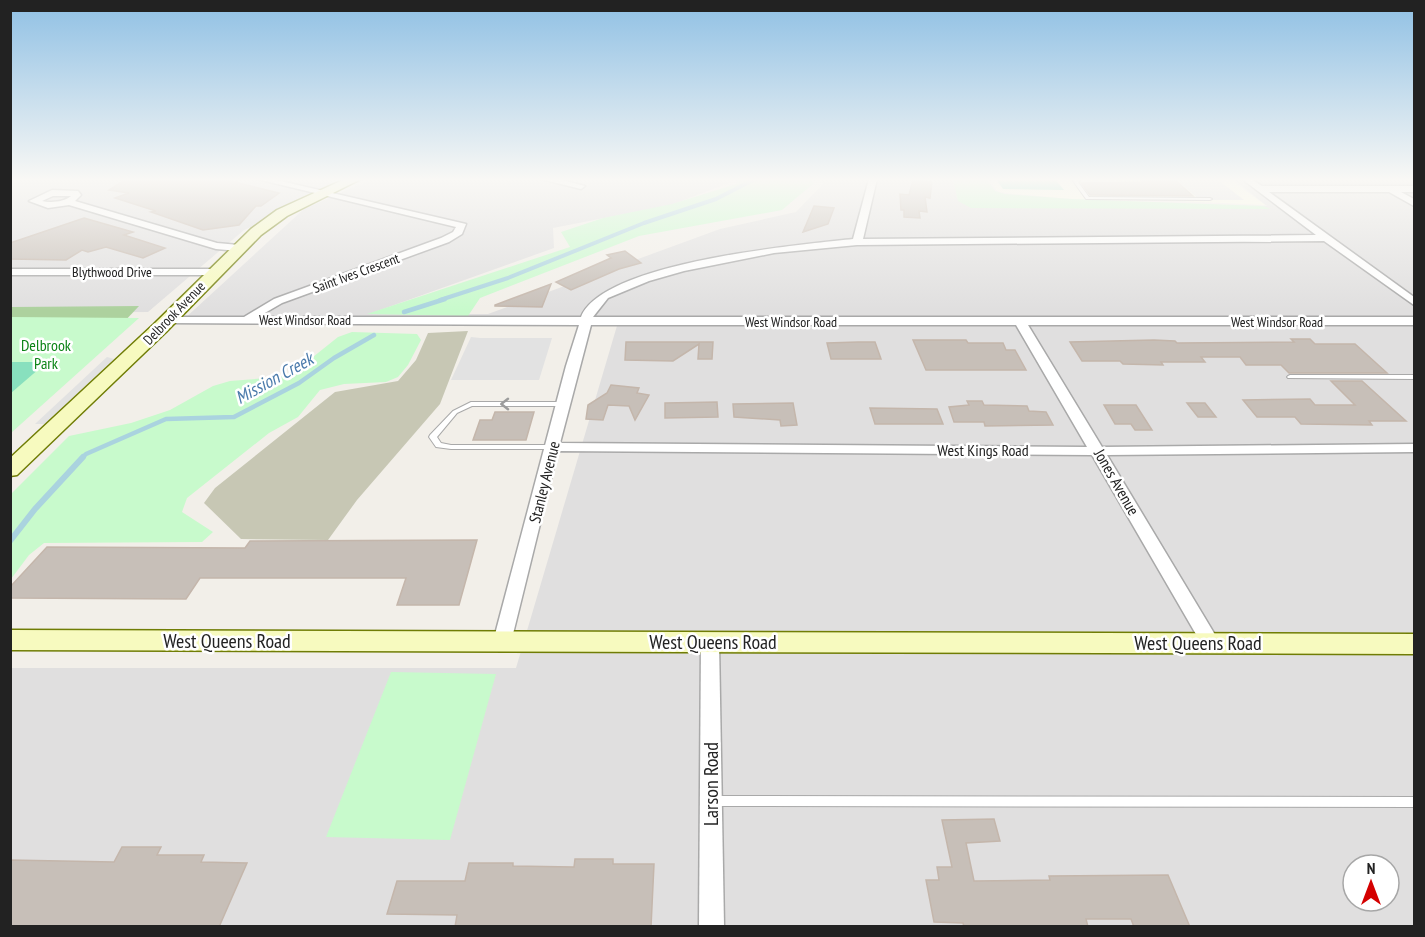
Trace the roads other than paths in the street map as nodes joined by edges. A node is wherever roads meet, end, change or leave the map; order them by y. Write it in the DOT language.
graph roads {
  1 [pos="138,223"];
  2 [pos="269,223"];
  3 [pos="455,223"];
  4 [pos="862,223"];
  5 [pos="1304,223"];
  6 [pos="1324,238"];
  7 [pos="857,242"];
  8 [pos="239,248"];
  9 [pos="10,272"];
  10 [pos="213,272"];
  11 [pos="1414,303"];
  12 [pos="248,320"];
  13 [pos="168,321"];
  14 [pos="1414,321"];
  15 [pos="585,322"];
  16 [pos="1021,322"];
  17 [pos="1290,377"];
  18 [pos="1414,377"];
  19 [pos="564,404"];
  20 [pos="552,447"];
  21 [pos="1414,448"];
  22 [pos="1099,451"];
  23 [pos="10,470"];
  24 [pos="10,640"];
  25 [pos="502,642"];
  26 [pos="710,642"];
  27 [pos="1211,643"];
  28 [pos="1414,644"];
  29 [pos="711,801"];
  30 [pos="1414,802"];
  31 [pos="712,927"];
  1 -- 8 [label="street"];
  2 -- 8 [label="main road, Delbrook Avenue"];
  3 -- 12 [label="street, Saint Ives Crescent"];
  4 -- 7 [label="street"];
  5 -- 6 [label="street"];
  6 -- 7 [label="street"];
  6 -- 11 [label="street"];
  7 -- 15 [label="street"];
  8 -- 10 [label="main road, Delbrook Avenue"];
  9 -- 10 [label="street, Blythwood Drive"];
  10 -- 13 [label="main road, Delbrook Avenue"];
  12 -- 13 [label="street, West Windsor Road"];
  12 -- 15 [label="street, West Windsor Road"];
  13 -- 23 [label="main road, Delbrook Avenue"];
  14 -- 16 [label="street, West Windsor Road"];
  15 -- 16 [label="street, West Windsor Road"];
  15 -- 19 [label="street, Stanley Avenue"];
  16 -- 22 [label="street, Jones Avenue"];
  17 -- 18 [label="lane"];
  19 -- 20 [label="street, Stanley Avenue"];
  19 -- 20 [label="lane, one-way"];
  20 -- 22 [label="street, West Kings Road"];
  20 -- 25 [label="street, Stanley Avenue"];
  21 -- 22 [label="street, West Kings Road"];
  22 -- 27 [label="street, Jones Avenue"];
  24 -- 25 [label="main road, West Queens Road"];
  25 -- 26 [label="main road, West Queens Road"];
  26 -- 27 [label="main road, West Queens Road"];
  26 -- 29 [label="street, Larson Road"];
  27 -- 28 [label="main road, West Queens Road"];
  29 -- 30 [label="lane"];
  29 -- 31 [label="street, Larson Road"];
}
